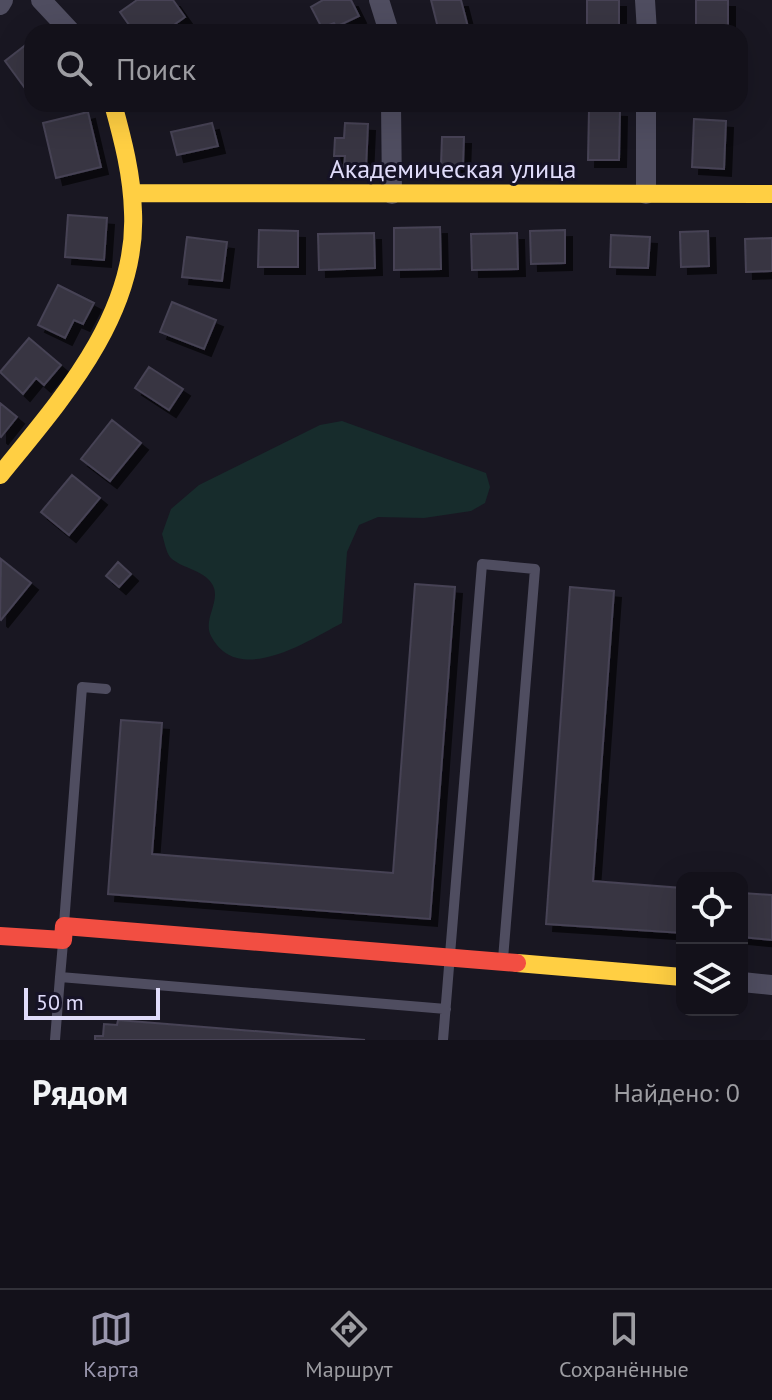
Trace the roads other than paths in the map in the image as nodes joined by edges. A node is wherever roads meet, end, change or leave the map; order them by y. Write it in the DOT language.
graph roads {
  1 [pos="3,0"];
  2 [pos="41,0"];
  3 [pos="379,0"];
  4 [pos="645,0"];
  5 [pos="0,5"];
  6 [pos="64,24"];
  7 [pos="386,24"];
  8 [pos="646,24"];
  9 [pos="115,112"];
  10 [pos="391,112"];
  11 [pos="646,112"];
  12 [pos="134,193"];
  13 [pos="392,194"];
  14 [pos="646,194"];
  15 [pos="772,194"];
  16 [pos="0,475"];
  17 [pos="106,689"];
  18 [pos="63,933"];
  19 [pos="0,936"];
  20 [pos="450,957"];
  21 [pos="503,962"];
  22 [pos="676,976"];
  23 [pos="60,977"];
  24 [pos="748,983"];
  25 [pos="772,985"];
  26 [pos="446,1009"];
  27 [pos="55,1040"];
  28 [pos="443,1040"];
  1 -- 5 [label="street"];
  2 -- 6 [label="street"];
  3 -- 7 [label="street"];
  4 -- 8 [label="street"];
  9 -- 12 [label="street"];
  10 -- 13 [label="street"];
  11 -- 14 [label="street"];
  12 -- 13 [label="street, Академическая улица"];
  12 -- 16 [label="street"];
  13 -- 14 [label="street, Академическая улица"];
  14 -- 15 [label="street, Академическая улица"];
  17 -- 18 [label="lane"];
  18 -- 19 [label="street"];
  18 -- 20 [label="street"];
  18 -- 23 [label="lane"];
  20 -- 21 [label="street"];
  20 -- 21 [label="lane"];
  20 -- 26 [label="lane"];
  21 -- 22 [label="street"];
  23 -- 26 [label="lane"];
  23 -- 27 [label="lane"];
  24 -- 25 [label="street"];
  26 -- 28 [label="lane"];
}
